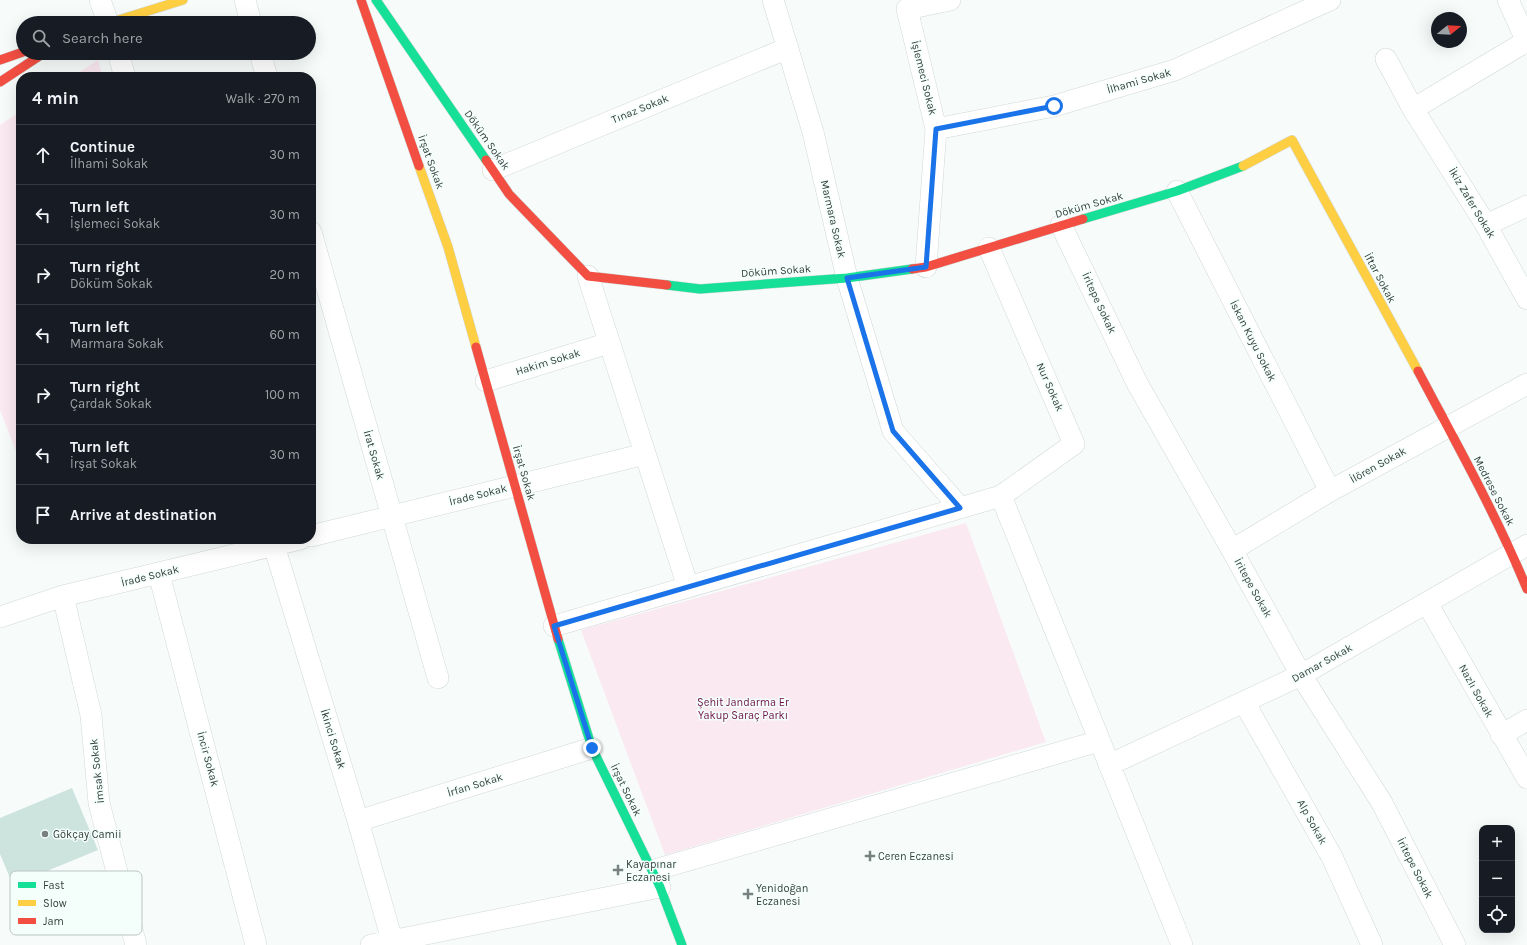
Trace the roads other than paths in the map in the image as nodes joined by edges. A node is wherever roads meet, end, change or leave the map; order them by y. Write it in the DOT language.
graph roads {
  1 [pos="100,0"];
  2 [pos="183,0"];
  3 [pos="245,0"];
  4 [pos="361,0"];
  5 [pos="376,0"];
  6 [pos="773,0"];
  7 [pos="950,0"];
  8 [pos="1330,0"];
  9 [pos="1508,0"];
  10 [pos="106,16"];
  11 [pos="131,16"];
  12 [pos="250,16"];
  13 [pos="1527,42"];
  14 [pos="788,48"];
  15 [pos="16,54"];
  16 [pos="1386,59"];
  17 [pos="0,60"];
  18 [pos="33,60"];
  19 [pos="120,60"];
  20 [pos="262,60"];
  21 [pos="124,72"];
  22 [pos="266,72"];
  23 [pos="0,82"];
  24 [pos="1413,108"];
  25 [pos="936,129"];
  26 [pos="1292,140"];
  27 [pos="493,170"];
  28 [pos="1177,191"];
  29 [pos="1527,206"];
  30 [pos="1061,225"];
  31 [pos="1486,225"];
  32 [pos="989,248"];
  33 [pos="316,250"];
  34 [pos="926,267"];
  35 [pos="588,276"];
  36 [pos="847,278"];
  37 [pos="1527,299"];
  38 [pos="610,343"];
  39 [pos="486,381"];
  40 [pos="1527,384"];
  41 [pos="1448,427"];
  42 [pos="645,454"];
  43 [pos="515,486"];
  44 [pos="1330,492"];
  45 [pos="1001,496"];
  46 [pos="960,508"];
  47 [pos="392,517"];
  48 [pos="316,535"];
  49 [pos="266,544"];
  50 [pos="274,544"];
  51 [pos="1519,549"];
  52 [pos="1232,550"];
  53 [pos="159,574"];
  54 [pos="688,587"];
  55 [pos="1527,589"];
  56 [pos="63,596"];
  57 [pos="1427,603"];
  58 [pos="0,617"];
  59 [pos="554,626"];
  60 [pos="1301,675"];
  61 [pos="438,678"];
  62 [pos="1244,702"];
  63 [pos="1527,720"];
  64 [pos="1501,735"];
  65 [pos="1099,741"];
  66 [pos="592,748"];
  67 [pos="1109,765"];
  68 [pos="1527,778"];
  69 [pos="358,821"];
  70 [pos="117,871"];
  71 [pos="656,879"];
  72 [pos="133,935"];
  73 [pos="392,940"];
  74 [pos="136,945"];
  75 [pos="256,945"];
  76 [pos="371,945"];
  77 [pos="682,945"];
  78 [pos="1182,945"];
  79 [pos="1372,945"];
  80 [pos="1455,945"];
  1 -- 10 [label="street"];
  2 -- 11 [label="street"];
  3 -- 12 [label="street"];
  4 -- 39 [label="street, İrşat Sokak"];
  5 -- 27 [label="street, Döküm Sokak"];
  6 -- 14 [label="street, Marmara Sokak"];
  7 -- 25 [label="street, İşlemeci Sokak"];
  8 -- 25 [label="street, İlhami Sokak"];
  9 -- 13 [label="street"];
  13 -- 24 [label="street"];
  14 -- 27 [label="street, Tınaz Sokak"];
  14 -- 36 [label="street, Marmara Sokak"];
  15 -- 17 [label="street"];
  16 -- 24 [label="street, İkiz Zafer Sokak"];
  18 -- 23 [label="street"];
  19 -- 21 [label="street"];
  20 -- 22 [label="street"];
  24 -- 31 [label="street, İkiz Zafer Sokak"];
  25 -- 34 [label="street, İşlemeci Sokak"];
  26 -- 28 [label="street, Döküm Sokak"];
  26 -- 41 [label="street, İftar Sokak"];
  27 -- 35 [label="street, Döküm Sokak"];
  28 -- 30 [label="street, Döküm Sokak"];
  28 -- 44 [label="street, İskan Kuyu Sokak"];
  29 -- 31 [label="street"];
  30 -- 32 [label="street, Döküm Sokak"];
  30 -- 52 [label="street, İritepe Sokak"];
  31 -- 37 [label="street, İkiz Zafer Sokak"];
  32 -- 34 [label="street, Döküm Sokak"];
  32 -- 45 [label="street, Nur Sokak"];
  33 -- 47 [label="street, İrat Sokak"];
  34 -- 36 [label="street, Döküm Sokak"];
  35 -- 36 [label="street, Döküm Sokak"];
  35 -- 38 [label="street"];
  36 -- 46 [label="street, Marmara Sokak"];
  38 -- 39 [label="street, Hakim Sokak"];
  38 -- 42 [label="street"];
  39 -- 43 [label="street, İrşat Sokak"];
  40 -- 41 [label="street, İlören Sokak"];
  41 -- 44 [label="street, İlören Sokak"];
  41 -- 51 [label="street, Medrese Sokak"];
  42 -- 43 [label="street, İrade Sokak"];
  42 -- 54 [label="street"];
  43 -- 47 [label="street, İrade Sokak"];
  43 -- 59 [label="street, İrşat Sokak"];
  44 -- 52 [label="street, İlören Sokak"];
  45 -- 46 [label="street"];
  45 -- 65 [label="street"];
  46 -- 54 [label="street"];
  47 -- 48 [label="street, İrade Sokak"];
  47 -- 61 [label="street, İrat Sokak"];
  49 -- 53 [label="street, İrade Sokak"];
  50 -- 69 [label="street, İkinci Sokak"];
  51 -- 55 [label="street, Medrese Sokak"];
  51 -- 57 [label="street, Damar Sokak"];
  52 -- 60 [label="street, İritepe Sokak"];
  53 -- 56 [label="street, İrade Sokak"];
  53 -- 75 [label="street, İncir Sokak"];
  54 -- 59 [label="street"];
  56 -- 58 [label="street, İrade Sokak"];
  56 -- 70 [label="street, İmsak Sokak"];
  57 -- 60 [label="street, Damar Sokak"];
  57 -- 64 [label="street, Nazlı Sokak"];
  59 -- 66 [label="street, İrşat Sokak"];
  60 -- 62 [label="street, Damar Sokak"];
  60 -- 80 [label="street, İritepe Sokak"];
  62 -- 67 [label="street, Damar Sokak"];
  62 -- 79 [label="street, Alp Sokak"];
  63 -- 64 [label="street"];
  64 -- 68 [label="street, Nazlı Sokak"];
  65 -- 67 [label="street"];
  65 -- 71 [label="street"];
  66 -- 69 [label="street, İrfan Sokak"];
  66 -- 71 [label="street, İrşat Sokak"];
  67 -- 78 [label="street"];
  69 -- 73 [label="street, İkinci Sokak"];
  71 -- 73 [label="street"];
  71 -- 77 [label="street, İrşat Sokak"];
  72 -- 74 [label="street, İmsak Sokak"];
  73 -- 76 [label="street"];
}
